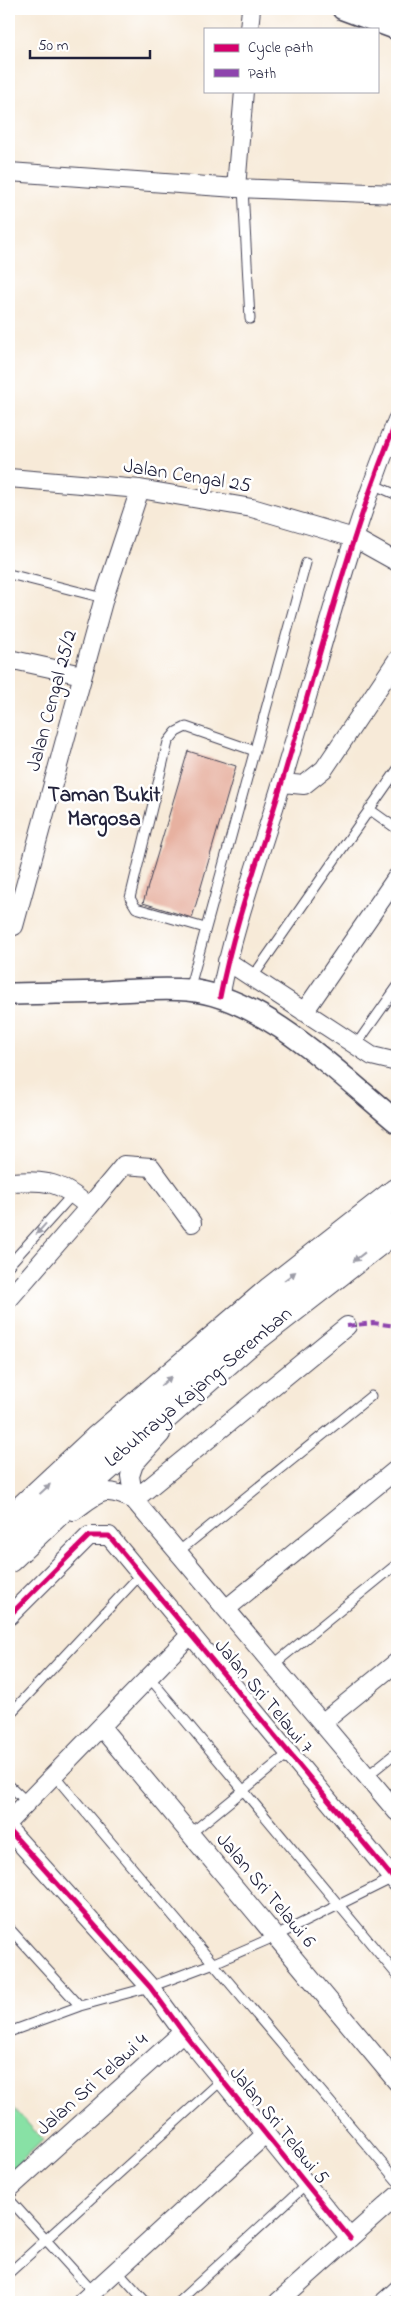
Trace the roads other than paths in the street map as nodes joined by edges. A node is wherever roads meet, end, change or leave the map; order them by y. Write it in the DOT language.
graph roads {
  1 [pos="251,9"];
  2 [pos="343,9"];
  3 [pos="249,28"];
  4 [pos="397,29"];
  5 [pos="244,92"];
  6 [pos="9,172"];
  7 [pos="240,188"];
  8 [pos="397,194"];
  9 [pos="250,319"];
  10 [pos="397,420"];
  11 [pos="9,478"];
  12 [pos="372,484"];
  13 [pos="140,489"];
  14 [pos="397,495"];
  15 [pos="354,538"];
  16 [pos="397,562"];
  17 [pos="306,563"];
  18 [pos="9,574"];
  19 [pos="104,598"];
  20 [pos="9,659"];
  21 [pos="397,660"];
  22 [pos="82,675"];
  23 [pos="255,751"];
  24 [pos="397,770"];
  25 [pos="282,784"];
  26 [pos="369,810"];
  27 [pos="397,829"];
  28 [pos="397,878"];
  29 [pos="14,926"];
  30 [pos="205,928"];
  31 [pos="227,961"];
  32 [pos="252,978"];
  33 [pos="397,987"];
  34 [pos="188,990"];
  35 [pos="9,994"];
  36 [pos="220,997"];
  37 [pos="304,1012"];
  38 [pos="356,1046"];
  39 [pos="397,1062"];
  40 [pos="393,1119"];
  41 [pos="9,1182"];
  42 [pos="397,1192"];
  43 [pos="73,1194"];
  44 [pos="89,1207"];
  45 [pos="192,1223"];
  46 [pos="397,1227"];
  47 [pos="9,1265"];
  48 [pos="9,1299"];
  49 [pos="347,1326"];
  50 [pos="244,1346"];
  51 [pos="371,1396"];
  52 [pos="397,1470"];
  53 [pos="134,1500"];
  54 [pos="9,1522"];
  55 [pos="178,1552"];
  56 [pos="10,1557"];
  57 [pos="397,1564"];
  58 [pos="141,1574"];
  59 [pos="226,1609"];
  60 [pos="9,1616"];
  61 [pos="191,1634"];
  62 [pos="397,1662"];
  63 [pos="273,1665"];
  64 [pos="150,1678"];
  65 [pos="9,1715"];
  66 [pos="322,1723"];
  67 [pos="101,1727"];
  68 [pos="289,1752"];
  69 [pos="397,1752"];
  70 [pos="54,1775"];
  71 [pos="367,1776"];
  72 [pos="9,1785"];
  73 [pos="243,1791"];
  74 [pos="27,1802"];
  75 [pos="397,1812"];
  76 [pos="9,1821"];
  77 [pos="9,1830"];
  78 [pos="190,1834"];
  79 [pos="396,1878"];
  80 [pos="336,1904"];
  81 [pos="9,1928"];
  82 [pos="274,1937"];
  83 [pos="214,1963"];
  84 [pos="397,1975"];
  85 [pos="150,1987"];
  86 [pos="80,2006"];
  87 [pos="9,2032"];
  88 [pos="183,2032"];
  89 [pos="222,2080"];
  90 [pos="397,2082"];
  91 [pos="266,2134"];
  92 [pos="397,2180"];
  93 [pos="307,2184"];
  94 [pos="9,2189"];
  95 [pos="397,2196"];
  96 [pos="9,2199"];
  97 [pos="350,2238"];
  98 [pos="45,2240"];
  99 [pos="117,2270"];
  100 [pos="9,2274"];
  101 [pos="397,2284"];
  102 [pos="88,2297"];
  103 [pos="146,2302"];
  104 [pos="178,2302"];
  105 [pos="278,2302"];
  106 [pos="377,2302"];
  1 -- 3 [label="street"];
  2 -- 4 [label="street"];
  5 -- 7 [label="street"];
  6 -- 7 [label="street"];
  7 -- 8 [label="street"];
  7 -- 9 [label="lane"];
  10 -- 12 [label="street"];
  11 -- 13 [label="street, Jalan Cengal 25"];
  12 -- 14 [label="lane"];
  12 -- 15 [label="street"];
  13 -- 15 [label="street, Jalan Cengal 25"];
  13 -- 19 [label="street, Jalan Cengal 25/2"];
  15 -- 16 [label="street, Jalan Cengal 25"];
  15 -- 25 [label="street"];
  17 -- 23 [label="lane"];
  18 -- 19 [label="lane"];
  19 -- 22 [label="street, Jalan Cengal 25/2"];
  20 -- 22 [label="street"];
  21 -- 25 [label="street"];
  22 -- 29 [label="street, Jalan Cengal 25/2"];
  23 -- 30 [label="lane"];
  23 -- 30 [label="lane"];
  24 -- 26 [label="lane"];
  25 -- 31 [label="street"];
  26 -- 27 [label="lane"];
  26 -- 32 [label="lane"];
  28 -- 37 [label="street"];
  30 -- 34 [label="lane"];
  31 -- 32 [label="street"];
  31 -- 36 [label="street"];
  32 -- 37 [label="street"];
  33 -- 38 [label="lane"];
  34 -- 35 [label="street"];
  34 -- 36 [label="street"];
  36 -- 40 [label="street"];
  37 -- 38 [label="street"];
  38 -- 39 [label="street"];
  41 -- 43 [label="street"];
  54 -- 42 [label="highway, Lebuhraya Kajang-Seremban, one-way"];
  43 -- 44 [label="street"];
  43 -- 47 [label="lane, one-way"];
  44 -- 45 [label="street"];
  44 -- 48 [label="street"];
  46 -- 50 [label="highway, Lebuhraya Kajang-Seremban, one-way"];
  49 -- 53 [label="street"];
  50 -- 53 [label="street"];
  50 -- 56 [label="highway, Lebuhraya Kajang-Seremban"];
  51 -- 55 [label="lane"];
  52 -- 59 [label="street"];
  53 -- 55 [label="street"];
  53 -- 56 [label="street"];
  55 -- 59 [label="street"];
  57 -- 63 [label="lane"];
  58 -- 60 [label="street, Jalan Sri Telawi 7"];
  58 -- 61 [label="street, Jalan Sri Telawi 7"];
  58 -- 65 [label="lane"];
  59 -- 63 [label="street"];
  61 -- 64 [label="street"];
  61 -- 68 [label="street, Jalan Sri Telawi 7"];
  62 -- 66 [label="street"];
  63 -- 66 [label="street"];
  64 -- 67 [label="street"];
  64 -- 73 [label="lane"];
  66 -- 71 [label="street"];
  67 -- 70 [label="street"];
  67 -- 78 [label="street, Jalan Sri Telawi 6"];
  68 -- 73 [label="lane"];
  68 -- 79 [label="street, Jalan Sri Telawi 7"];
  69 -- 71 [label="lane"];
  70 -- 74 [label="street"];
  70 -- 83 [label="lane"];
  71 -- 75 [label="street"];
  72 -- 74 [label="lane"];
  73 -- 78 [label="lane"];
  73 -- 80 [label="lane"];
  74 -- 76 [label="street"];
  77 -- 85 [label="street, Jalan Sri Telawi 5"];
  78 -- 82 [label="street, Jalan Sri Telawi 6"];
  79 -- 80 [label="lane"];
  80 -- 82 [label="lane"];
  80 -- 84 [label="lane"];
  81 -- 86 [label="lane"];
  82 -- 83 [label="lane"];
  82 -- 90 [label="street, Jalan Sri Telawi 6"];
  83 -- 85 [label="lane"];
  83 -- 92 [label="lane"];
  85 -- 86 [label="lane"];
  85 -- 88 [label="street, Jalan Sri Telawi 5"];
  86 -- 87 [label="lane"];
  88 -- 89 [label="street, Jalan Sri Telawi 5"];
  88 -- 94 [label="street, Jalan Sri Telawi 4"];
  89 -- 91 [label="street, Jalan Sri Telawi 5"];
  89 -- 98 [label="lane"];
  91 -- 93 [label="street, Jalan Sri Telawi 5"];
  91 -- 99 [label="street"];
  93 -- 97 [label="street, Jalan Sri Telawi 5"];
  93 -- 104 [label="lane"];
  95 -- 97 [label="street"];
  96 -- 98 [label="lane"];
  97 -- 105 [label="street"];
  98 -- 100 [label="lane"];
  98 -- 102 [label="lane"];
  99 -- 102 [label="street"];
  99 -- 103 [label="lane"];
  101 -- 106 [label="lane"];
}
